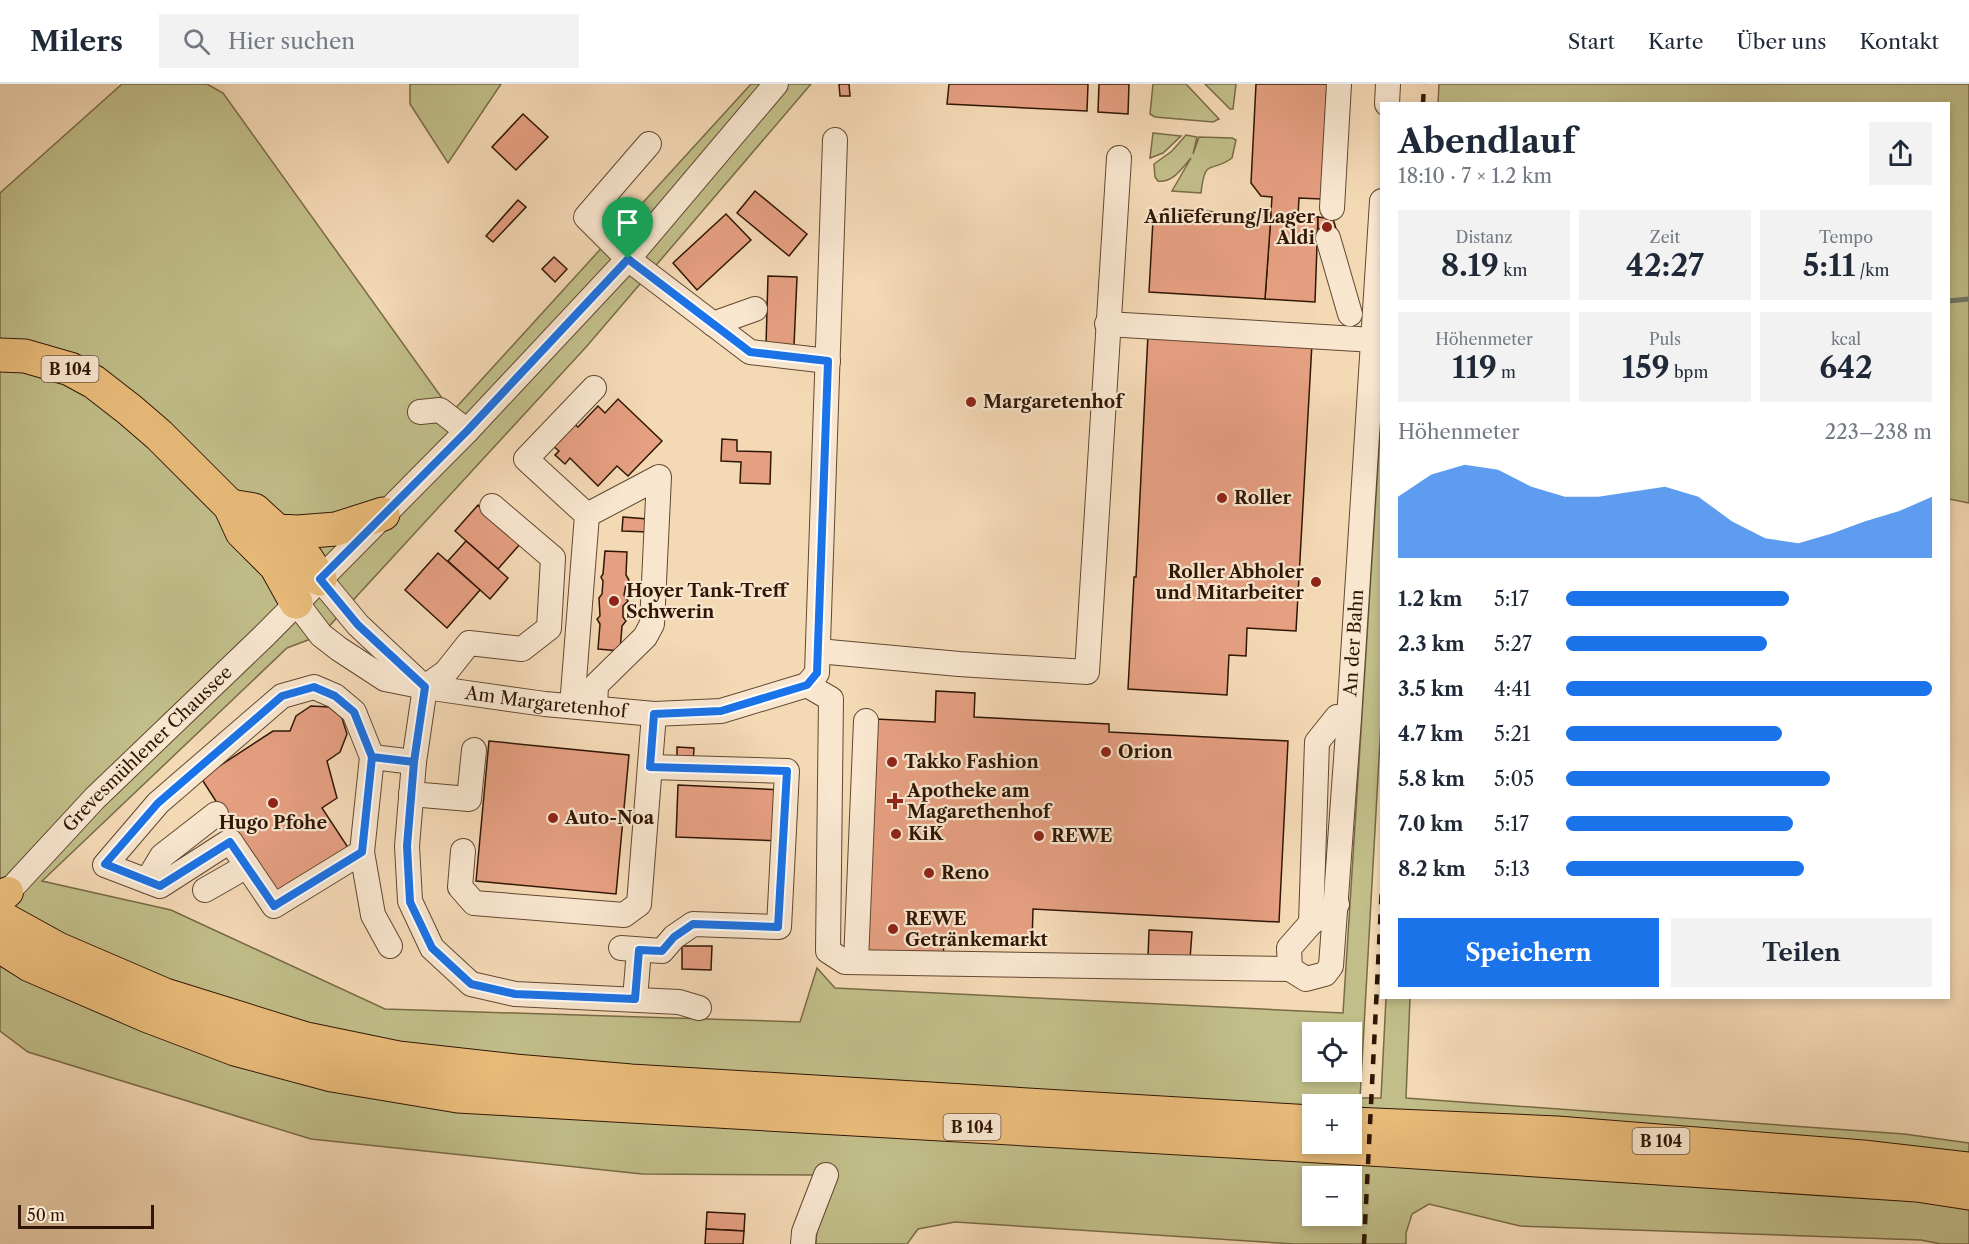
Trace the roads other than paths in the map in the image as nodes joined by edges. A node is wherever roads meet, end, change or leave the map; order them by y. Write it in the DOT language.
graph roads {
  1 [pos="776,84"];
  2 [pos="1339,84"];
  3 [pos="1388,84"];
  4 [pos="1387,102"];
  5 [pos="835,140"];
  6 [pos="649,144"];
  7 [pos="1119,158"];
  8 [pos="1332,208"];
  9 [pos="1380,236"];
  10 [pos="1328,238"];
  11 [pos="628,259"];
  12 [pos="755,309"];
  13 [pos="1350,314"];
  14 [pos="713,324"];
  15 [pos="1107,324"];
  16 [pos="1374,340"];
  17 [pos="0,355"];
  18 [pos="828,361"];
  19 [pos="594,388"];
  20 [pos="420,412"];
  21 [pos="467,431"];
  22 [pos="230,506"];
  23 [pos="492,506"];
  24 [pos="383,514"];
  25 [pos="587,515"];
  26 [pos="278,531"];
  27 [pos="596,568"];
  28 [pos="320,579"];
  29 [pos="296,602"];
  30 [pos="818,651"];
  31 [pos="807,685"];
  32 [pos="425,687"];
  33 [pos="588,700"];
  34 [pos="654,714"];
  35 [pos="1349,718"];
  36 [pos="866,721"];
  37 [pos="474,750"];
  38 [pos="372,757"];
  39 [pos="414,762"];
  40 [pos="650,767"];
  41 [pos="411,794"];
  42 [pos="830,804"];
  43 [pos="862,806"];
  44 [pos="216,814"];
  45 [pos="362,852"];
  46 [pos="463,852"];
  47 [pos="247,866"];
  48 [pos="147,881"];
  49 [pos="205,890"];
  50 [pos="3,903"];
  51 [pos="1337,904"];
  52 [pos="1311,923"];
  53 [pos="0,946"];
  54 [pos="390,946"];
  55 [pos="856,962"];
  56 [pos="1290,969"];
  57 [pos="635,999"];
  58 [pos="699,1008"];
  59 [pos="1302,1121"];
  60 [pos="1362,1124"];
  61 [pos="1969,1169"];
  62 [pos="826,1175"];
  63 [pos="1969,1193"];
  64 [pos="803,1244"];
  1 -- 11 [label="street, Grevesmühlener Chaussee"];
  2 -- 8 [label="street"];
  3 -- 4 [label="street"];
  5 -- 18 [label="street"];
  6 -- 11 [label="street"];
  7 -- 15 [label="street"];
  9 -- 16 [label="street, An der Bahn"];
  10 -- 13 [label="street"];
  11 -- 14 [label="street"];
  11 -- 21 [label="street, Grevesmühlener Chaussee"];
  12 -- 14 [label="street"];
  14 -- 18 [label="street"];
  15 -- 16 [label="street"];
  15 -- 30 [label="street"];
  16 -- 35 [label="street, An der Bahn"];
  17 -- 22 [label="highway, B 104"];
  18 -- 30 [label="street"];
  19 -- 25 [label="street"];
  20 -- 21 [label="street"];
  21 -- 24 [label="street, Grevesmühlener Chaussee"];
  22 -- 26 [label="highway"];
  22 -- 29 [label="highway, B 104"];
  23 -- 32 [label="street"];
  24 -- 26 [label="highway"];
  24 -- 28 [label="street, Grevesmühlener Chaussee"];
  25 -- 33 [label="street"];
  25 -- 33 [label="street"];
  26 -- 28 [label="highway"];
  27 -- 33 [label="street"];
  28 -- 29 [label="street, Grevesmühlener Chaussee"];
  28 -- 32 [label="street"];
  29 -- 32 [label="street, Am Margaretenhof"];
  29 -- 50 [label="street, Grevesmühlener Chaussee"];
  30 -- 31 [label="street"];
  31 -- 34 [label="street, Am Margaretenhof"];
  31 -- 42 [label="street"];
  32 -- 33 [label="street, Am Margaretenhof"];
  32 -- 39 [label="street"];
  33 -- 34 [label="street, Am Margaretenhof"];
  34 -- 40 [label="street"];
  35 -- 51 [label="street, An der Bahn"];
  35 -- 52 [label="street"];
  36 -- 43 [label="street"];
  37 -- 41 [label="street"];
  38 -- 39 [label="street"];
  38 -- 45 [label="street"];
  38 -- 48 [label="street"];
  39 -- 41 [label="street"];
  40 -- 46 [label="street"];
  40 -- 57 [label="street"];
  41 -- 57 [label="street"];
  42 -- 43 [label="street"];
  42 -- 55 [label="street"];
  43 -- 55 [label="street"];
  44 -- 48 [label="street"];
  45 -- 47 [label="street"];
  45 -- 54 [label="street"];
  47 -- 48 [label="street"];
  47 -- 49 [label="street"];
  50 -- 59 [label="highway, B 104"];
  51 -- 52 [label="street"];
  51 -- 56 [label="street, An der Bahn"];
  52 -- 56 [label="street"];
  53 -- 63 [label="highway, B 104"];
  55 -- 56 [label="street"];
  57 -- 58 [label="street"];
  60 -- 61 [label="highway, B 104"];
  62 -- 64 [label="street"];
}
